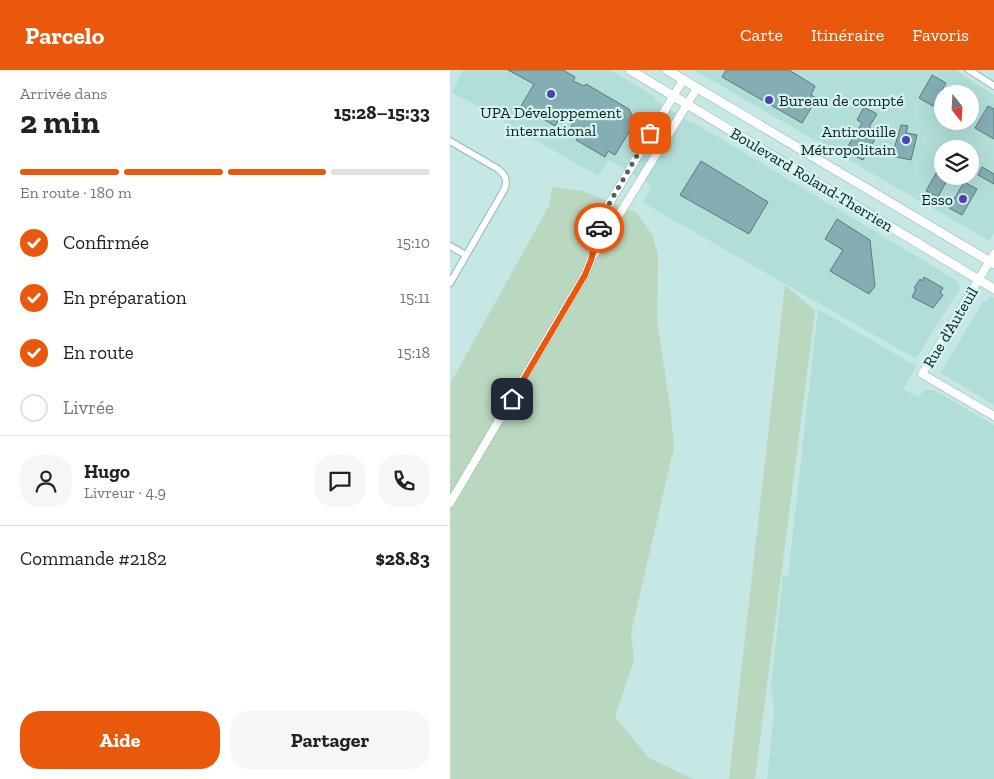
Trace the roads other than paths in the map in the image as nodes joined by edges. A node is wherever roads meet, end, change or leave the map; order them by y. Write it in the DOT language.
graph roads {
  1 [pos="630,70"];
  2 [pos="667,70"];
  3 [pos="969,70"];
  4 [pos="683,80"];
  5 [pos="994,86"];
  6 [pos="697,88"];
  7 [pos="673,96"];
  8 [pos="686,105"];
  9 [pos="450,141"];
  10 [pos="450,246"];
  11 [pos="466,255"];
  12 [pos="591,260"];
  13 [pos="993,260"];
  14 [pos="979,279"];
  15 [pos="450,283"];
  16 [pos="994,289"];
  17 [pos="994,416"];
  18 [pos="450,503"];
  1 -- 7 [label="main road, Boulevard Roland-Therrien"];
  2 -- 4 [label="main road, Boulevard Roland-Therrien"];
  3 -- 5 [label="street"];
  4 -- 6 [label="main road, Boulevard Roland-Therrien"];
  4 -- 7 [label="street"];
  6 -- 8 [label="street"];
  6 -- 13 [label="main road, Boulevard Roland-Therrien"];
  7 -- 8 [label="main road, Boulevard Roland-Therrien"];
  7 -- 12 [label="street"];
  8 -- 12 [label="street"];
  8 -- 14 [label="main road, Boulevard Roland-Therrien"];
  9 -- 11 [label="street"];
  10 -- 11 [label="street"];
  11 -- 15 [label="street"];
  12 -- 18 [label="street"];
  13 -- 14 [label="street, Rue d'Auteuil"];
  14 -- 16 [label="main road, Boulevard Roland-Therrien"];
  14 -- 17 [label="street, Rue d'Auteuil"];
}
